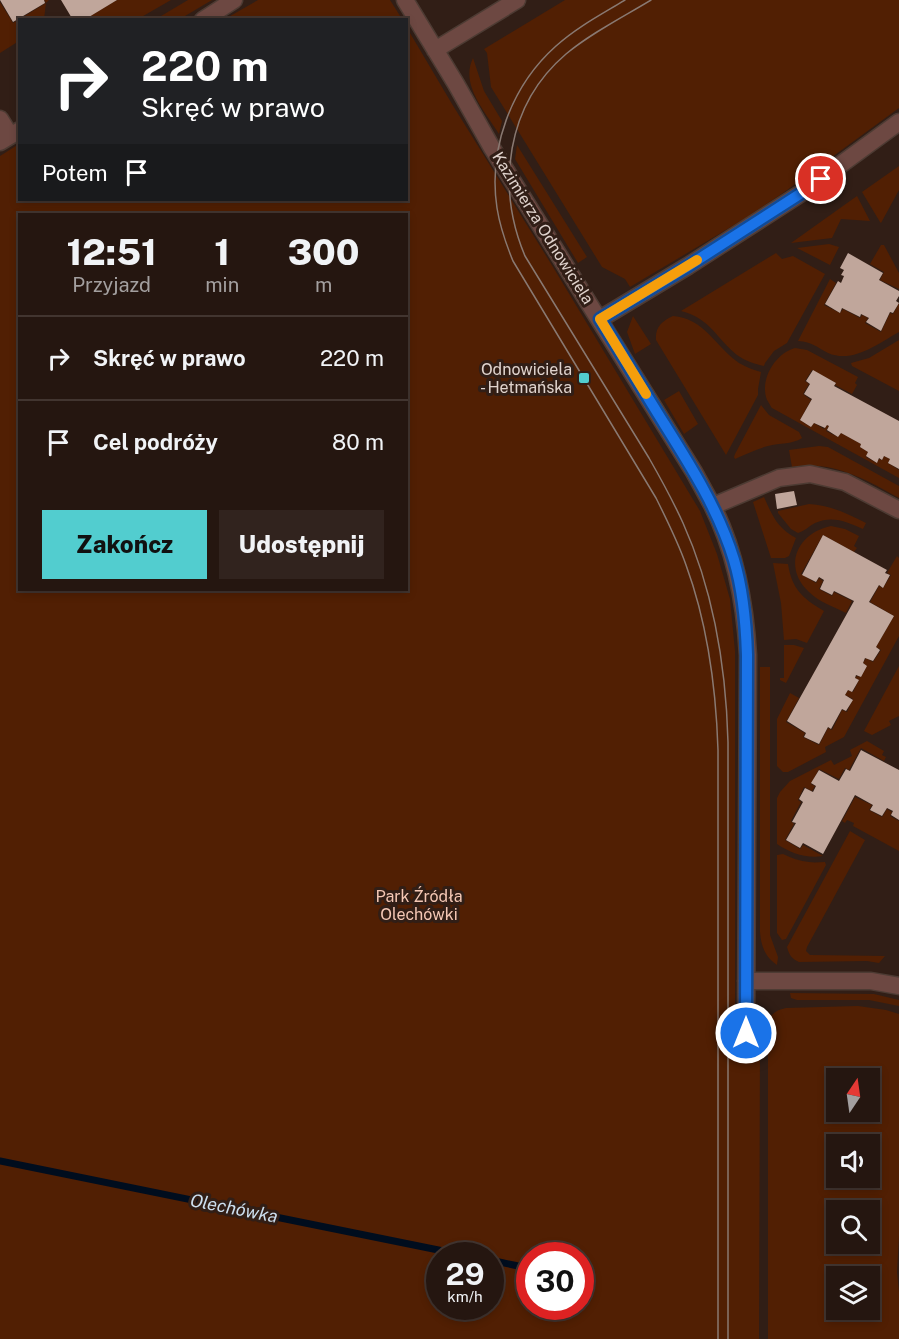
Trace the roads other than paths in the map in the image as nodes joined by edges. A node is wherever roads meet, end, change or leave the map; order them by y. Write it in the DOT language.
graph roads {
  1 [pos="234,0"];
  2 [pos="405,0"];
  3 [pos="517,0"];
  4 [pos="206,18"];
  5 [pos="435,50"];
  6 [pos="0,118"];
  7 [pos="899,122"];
  8 [pos="10,135"];
  9 [pos="600,319"];
  10 [pos="713,506"];
  11 [pos="899,510"];
  12 [pos="746,981"];
  13 [pos="899,986"];
  14 [pos="746,1033"];
  1 -- 4 [label="street"];
  2 -- 5 [label="street, Kazimierza Odnowiciela"];
  3 -- 5 [label="street"];
  5 -- 9 [label="street, Kazimierza Odnowiciela"];
  6 -- 8 [label="street"];
  7 -- 9 [label="street"];
  9 -- 10 [label="street, Kazimierza Odnowiciela"];
  10 -- 11 [label="street"];
  10 -- 12 [label="street, Kazimierza Odnowiciela"];
  12 -- 13 [label="street"];
  12 -- 14 [label="street, Kazimierza Odnowiciela"];
}
